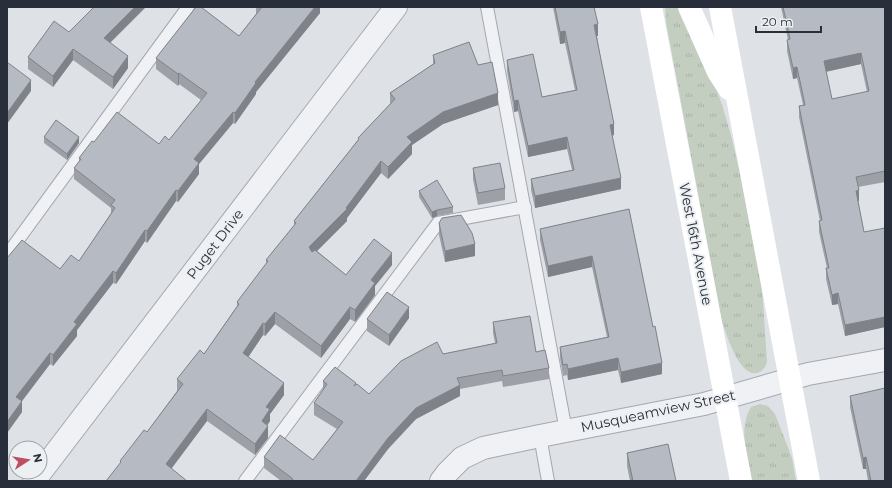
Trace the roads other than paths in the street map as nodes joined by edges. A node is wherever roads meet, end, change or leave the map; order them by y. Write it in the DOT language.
graph roads {
  1 [pos="188,7"];
  2 [pos="396,7"];
  3 [pos="487,7"];
  4 [pos="651,7"];
  5 [pos="689,7"];
  6 [pos="720,7"];
  7 [pos="738,104"];
  8 [pos="525,207"];
  9 [pos="7,254"];
  10 [pos="885,360"];
  11 [pos="790,379"];
  12 [pos="726,398"];
  13 [pos="566,430"];
  14 [pos="540,436"];
  15 [pos="34,481"];
  16 [pos="245,481"];
  17 [pos="441,481"];
  18 [pos="548,481"];
  19 [pos="741,481"];
  20 [pos="809,481"];
  1 -- 9 [label="lane"];
  2 -- 15 [label="street, Puget Drive"];
  3 -- 8 [label="lane"];
  4 -- 12 [label="main road, West 16th Avenue"];
  5 -- 7 [label="main road"];
  6 -- 7 [label="main road"];
  7 -- 11 [label="main road"];
  8 -- 13 [label="lane"];
  8 -- 16 [label="lane"];
  10 -- 11 [label="street, Musqueamview Street"];
  11 -- 12 [label="street, Musqueamview Street"];
  11 -- 20 [label="main road"];
  12 -- 13 [label="street, Musqueamview Street"];
  12 -- 19 [label="main road, West 16th Avenue"];
  13 -- 14 [label="street, Musqueamview Street"];
  14 -- 17 [label="street, Musqueamview Street"];
  14 -- 18 [label="lane"];
}
